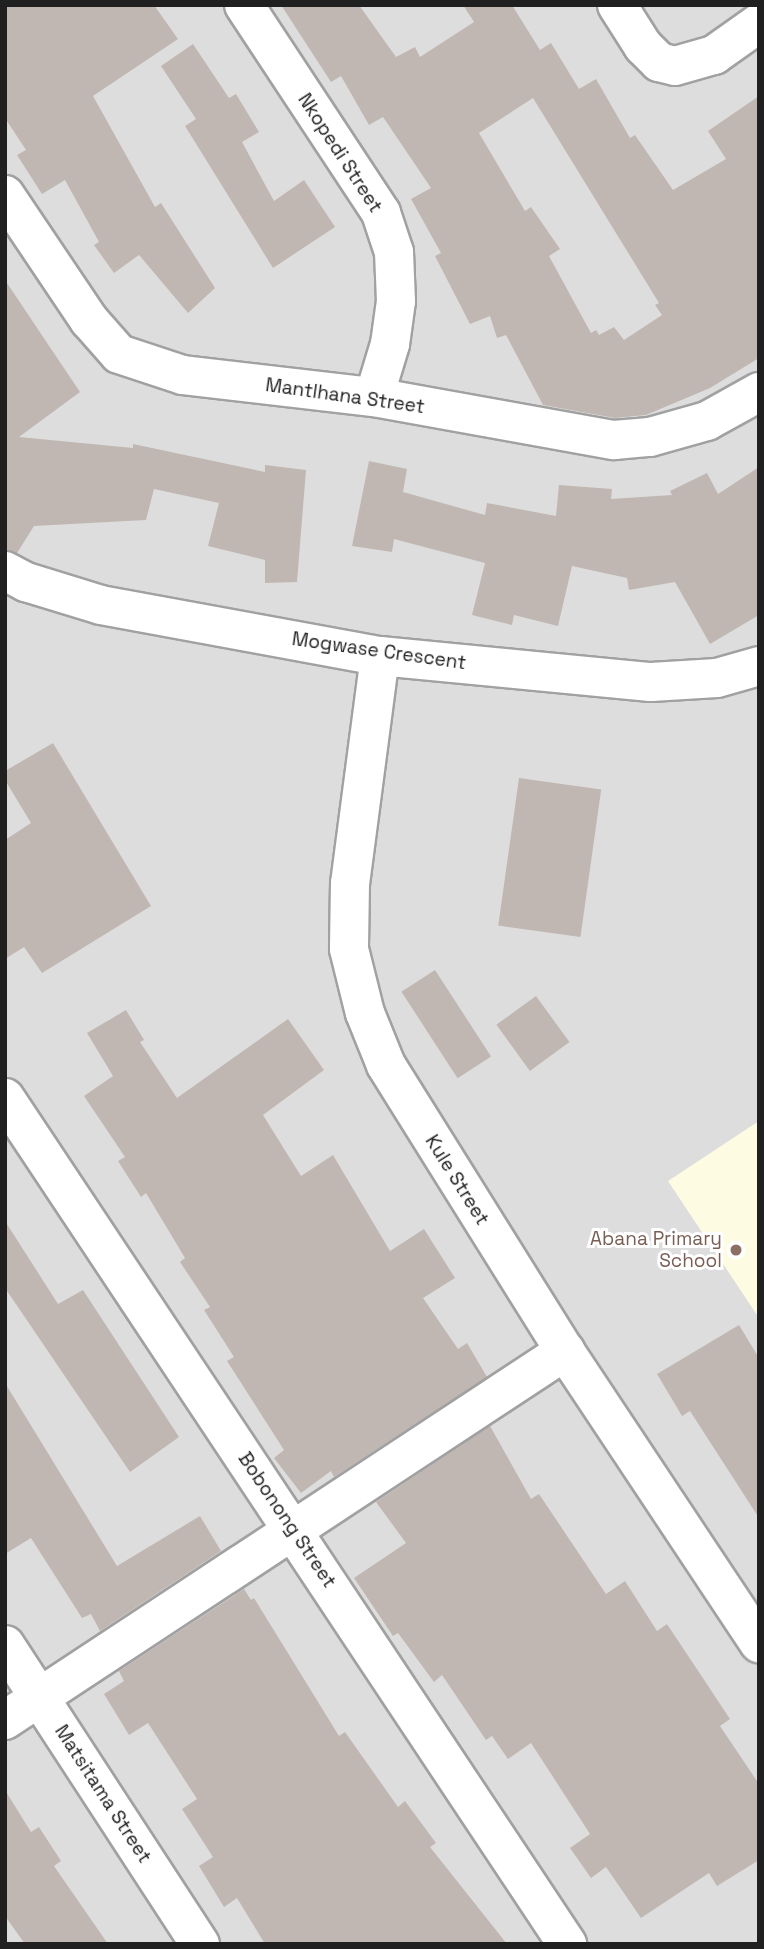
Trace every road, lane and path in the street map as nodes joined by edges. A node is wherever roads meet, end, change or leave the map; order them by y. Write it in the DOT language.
graph roads {
  1 [pos="244,5"];
  2 [pos="617,5"];
  3 [pos="759,23"];
  4 [pos="5,195"];
  5 [pos="759,392"];
  6 [pos="374,397"];
  7 [pos="5,571"];
  8 [pos="380,656"];
  9 [pos="759,666"];
  10 [pos="5,1098"];
  11 [pos="565,1351"];
  12 [pos="293,1529"];
  13 [pos="759,1643"];
  14 [pos="5,1646"];
  15 [pos="40,1698"];
  16 [pos="5,1720"];
  17 [pos="200,1944"];
  18 [pos="567,1944"];
  1 -- 6 [label="street, Nkopedi Street"];
  2 -- 3 [label="street"];
  4 -- 6 [label="street, Mantlhana Street"];
  5 -- 6 [label="street, Mantlhana Street"];
  7 -- 8 [label="street, Mogwase Crescent"];
  8 -- 9 [label="street, Mogwase Crescent"];
  8 -- 11 [label="street, Kule Street"];
  10 -- 12 [label="street, Bobonong Street"];
  11 -- 12 [label="street"];
  11 -- 13 [label="street, Kule Street"];
  12 -- 15 [label="street"];
  12 -- 18 [label="street, Bobonong Street"];
  14 -- 15 [label="street, Matsitama Street"];
  15 -- 16 [label="street"];
  15 -- 17 [label="street, Matsitama Street"];
}
